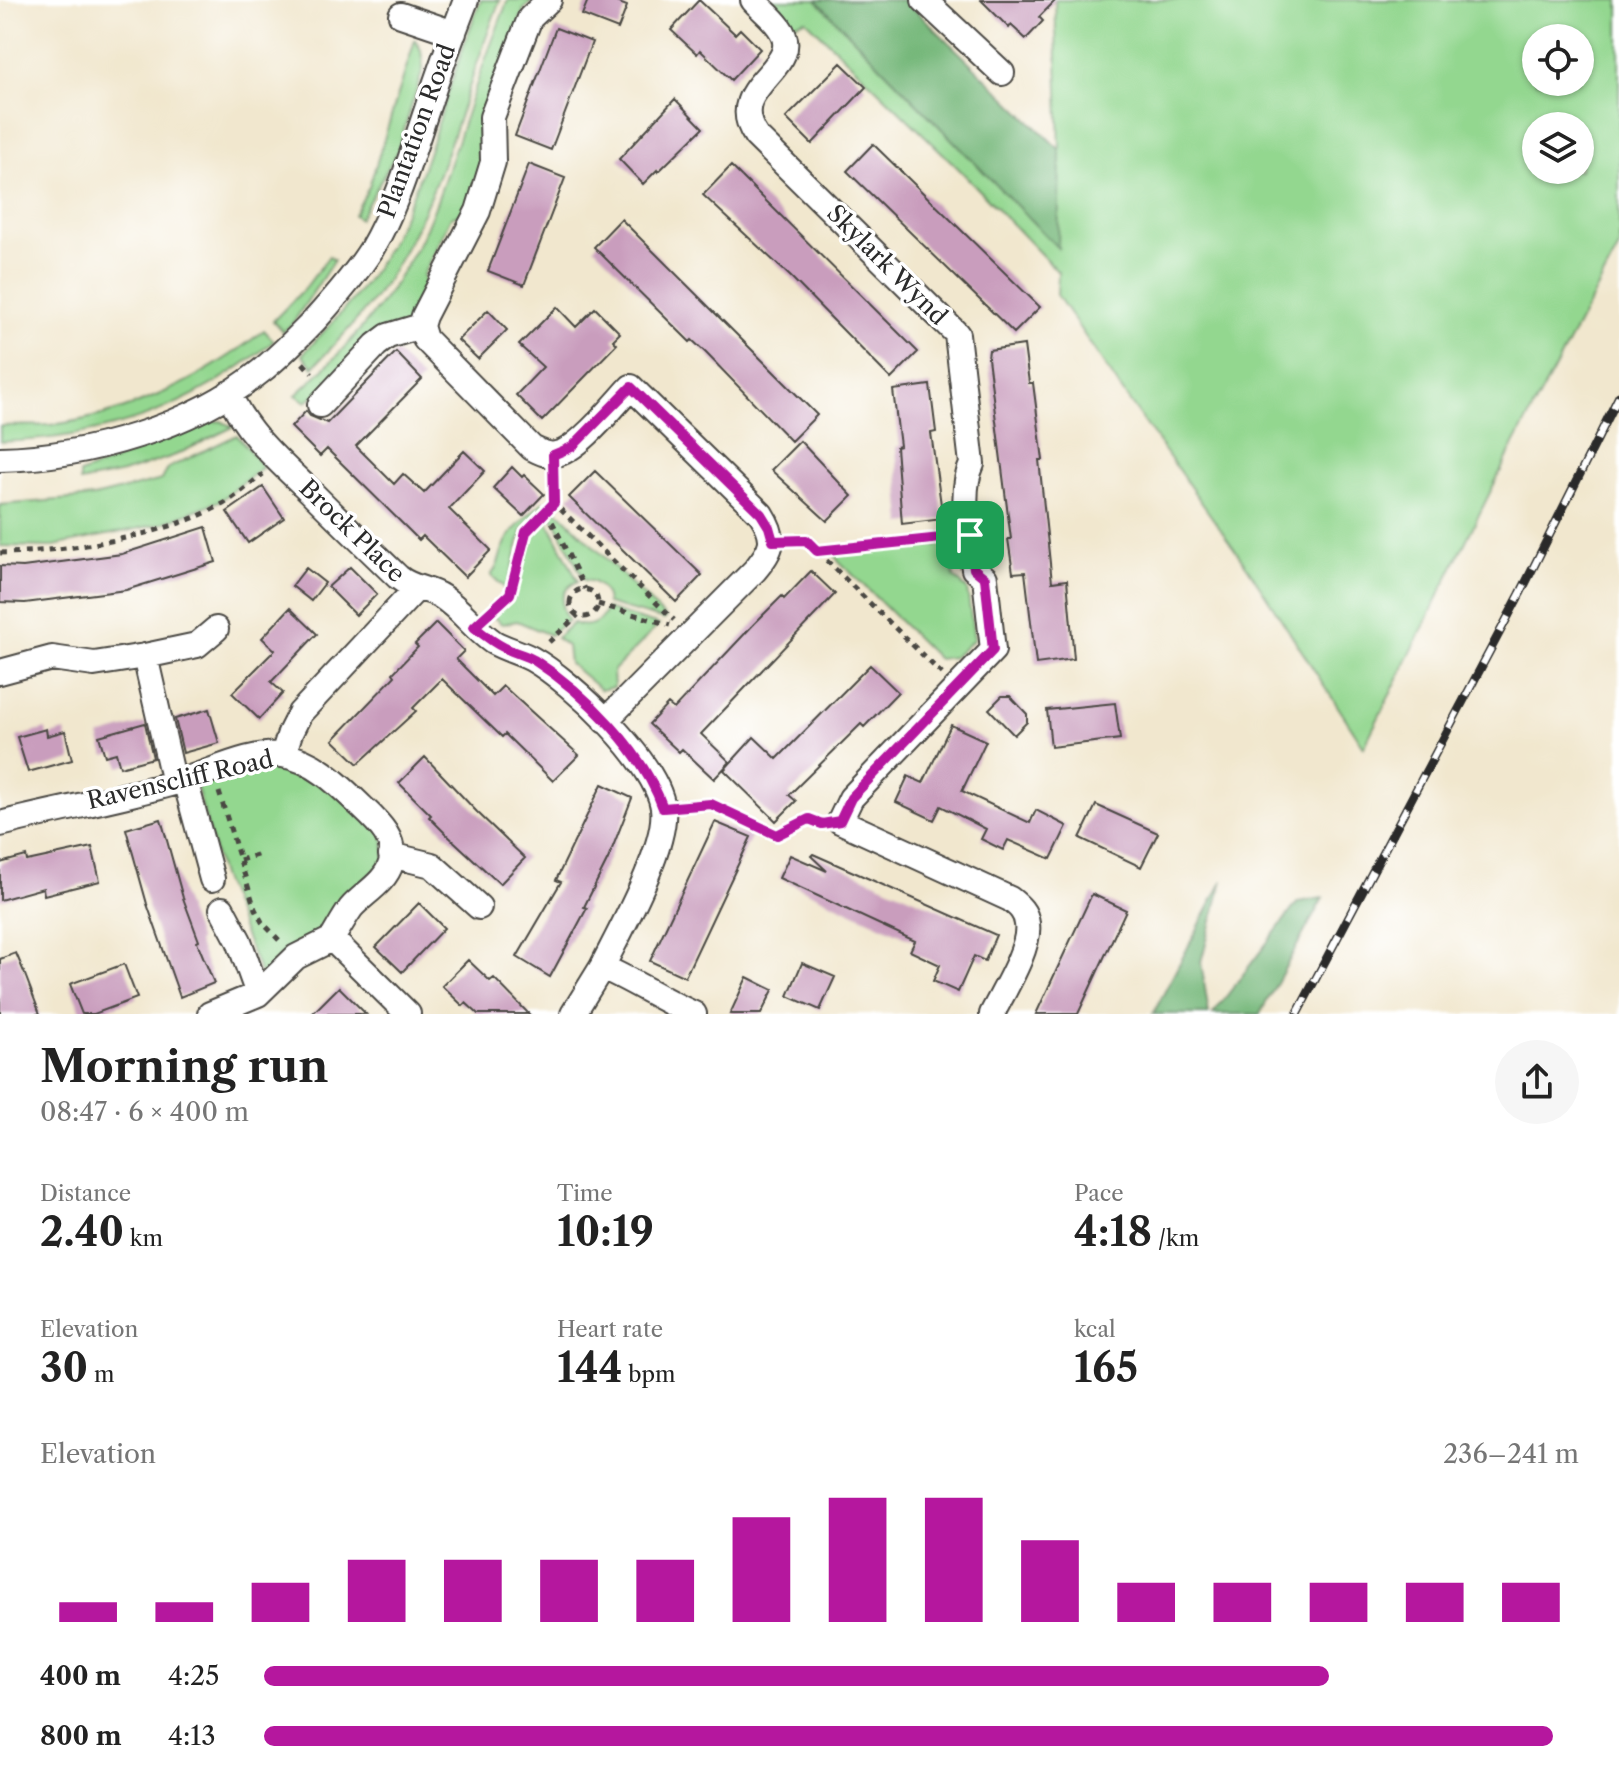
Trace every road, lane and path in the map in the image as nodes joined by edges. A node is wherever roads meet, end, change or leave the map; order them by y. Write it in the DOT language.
graph roads {
  1 [pos="466,0"];
  2 [pos="549,0"];
  3 [pos="753,0"];
  4 [pos="924,0"];
  5 [pos="401,15"];
  6 [pos="454,33"];
  7 [pos="1002,73"];
  8 [pos="421,326"];
  9 [pos="229,393"];
  10 [pos="320,405"];
  11 [pos="553,455"];
  12 [pos="0,459"];
  13 [pos="279,461"];
  14 [pos="554,503"];
  15 [pos="547,511"];
  16 [pos="970,535"];
  17 [pos="773,541"];
  18 [pos="817,551"];
  19 [pos="0,553"];
  20 [pos="416,589"];
  21 [pos="585,589"];
  22 [pos="598,604"];
  23 [pos="578,615"];
  24 [pos="474,627"];
  25 [pos="216,629"];
  26 [pos="145,656"];
  27 [pos="531,659"];
  28 [pos="0,672"];
  29 [pos="957,688"];
  30 [pos="605,721"];
  31 [pos="283,755"];
  32 [pos="211,772"];
  33 [pos="180,782"];
  34 [pos="663,808"];
  35 [pos="840,821"];
  36 [pos="0,824"];
  37 [pos="260,854"];
  38 [pos="391,855"];
  39 [pos="240,860"];
  40 [pos="212,879"];
  41 [pos="479,907"];
  42 [pos="222,909"];
  43 [pos="332,939"];
  44 [pos="296,957"];
  45 [pos="602,967"];
  46 [pos="258,994"];
  47 [pos="210,1014"];
  48 [pos="408,1014"];
  49 [pos="573,1014"];
  50 [pos="694,1014"];
  51 [pos="992,1014"];
  1 -- 6 [label="street, Plantation Road"];
  2 -- 8 [label="street"];
  3 -- 16 [label="street, Skylark Wynd"];
  4 -- 7 [label="street"];
  5 -- 6 [label="street"];
  6 -- 9 [label="street, Plantation Road"];
  8 -- 10 [label="street"];
  8 -- 11 [label="street"];
  9 -- 12 [label="street, Plantation Road"];
  9 -- 13 [label="street, Brock Place"];
  11 -- 14 [label="path"];
  11 -- 17 [label="street"];
  13 -- 19 [label="path"];
  13 -- 20 [label="street, Brock Place"];
  14 -- 15 [label="path"];
  14 -- 22 [label="path"];
  15 -- 21 [label="path"];
  15 -- 24 [label="path"];
  16 -- 18 [label="path"];
  16 -- 29 [label="street, Skylark Wynd"];
  17 -- 18 [label="path"];
  17 -- 30 [label="street"];
  18 -- 29 [label="path"];
  20 -- 24 [label="street, Brock Place"];
  20 -- 31 [label="street"];
  21 -- 22 [label="path"];
  21 -- 23 [label="path"];
  22 -- 23 [label="path"];
  23 -- 27 [label="path"];
  24 -- 27 [label="street, Brock Place"];
  25 -- 26 [label="street"];
  26 -- 28 [label="street"];
  26 -- 33 [label="street"];
  27 -- 30 [label="street, Brock Place"];
  29 -- 35 [label="street, Skylark Wynd"];
  30 -- 34 [label="street, Brock Place"];
  31 -- 32 [label="street, Ravenscliff Road"];
  31 -- 38 [label="street, Ravenscliff Road"];
  32 -- 33 [label="street, Ravenscliff Road"];
  32 -- 39 [label="path"];
  33 -- 36 [label="street, Ravenscliff Road"];
  33 -- 40 [label="street"];
  34 -- 35 [label="path"];
  34 -- 45 [label="street"];
  35 -- 51 [label="street"];
  37 -- 39 [label="path"];
  38 -- 41 [label="street"];
  38 -- 43 [label="street"];
  39 -- 44 [label="path"];
  42 -- 46 [label="street"];
  43 -- 44 [label="street"];
  43 -- 48 [label="street"];
  44 -- 46 [label="street"];
  45 -- 49 [label="street"];
  45 -- 50 [label="street"];
  46 -- 47 [label="street"];
}
